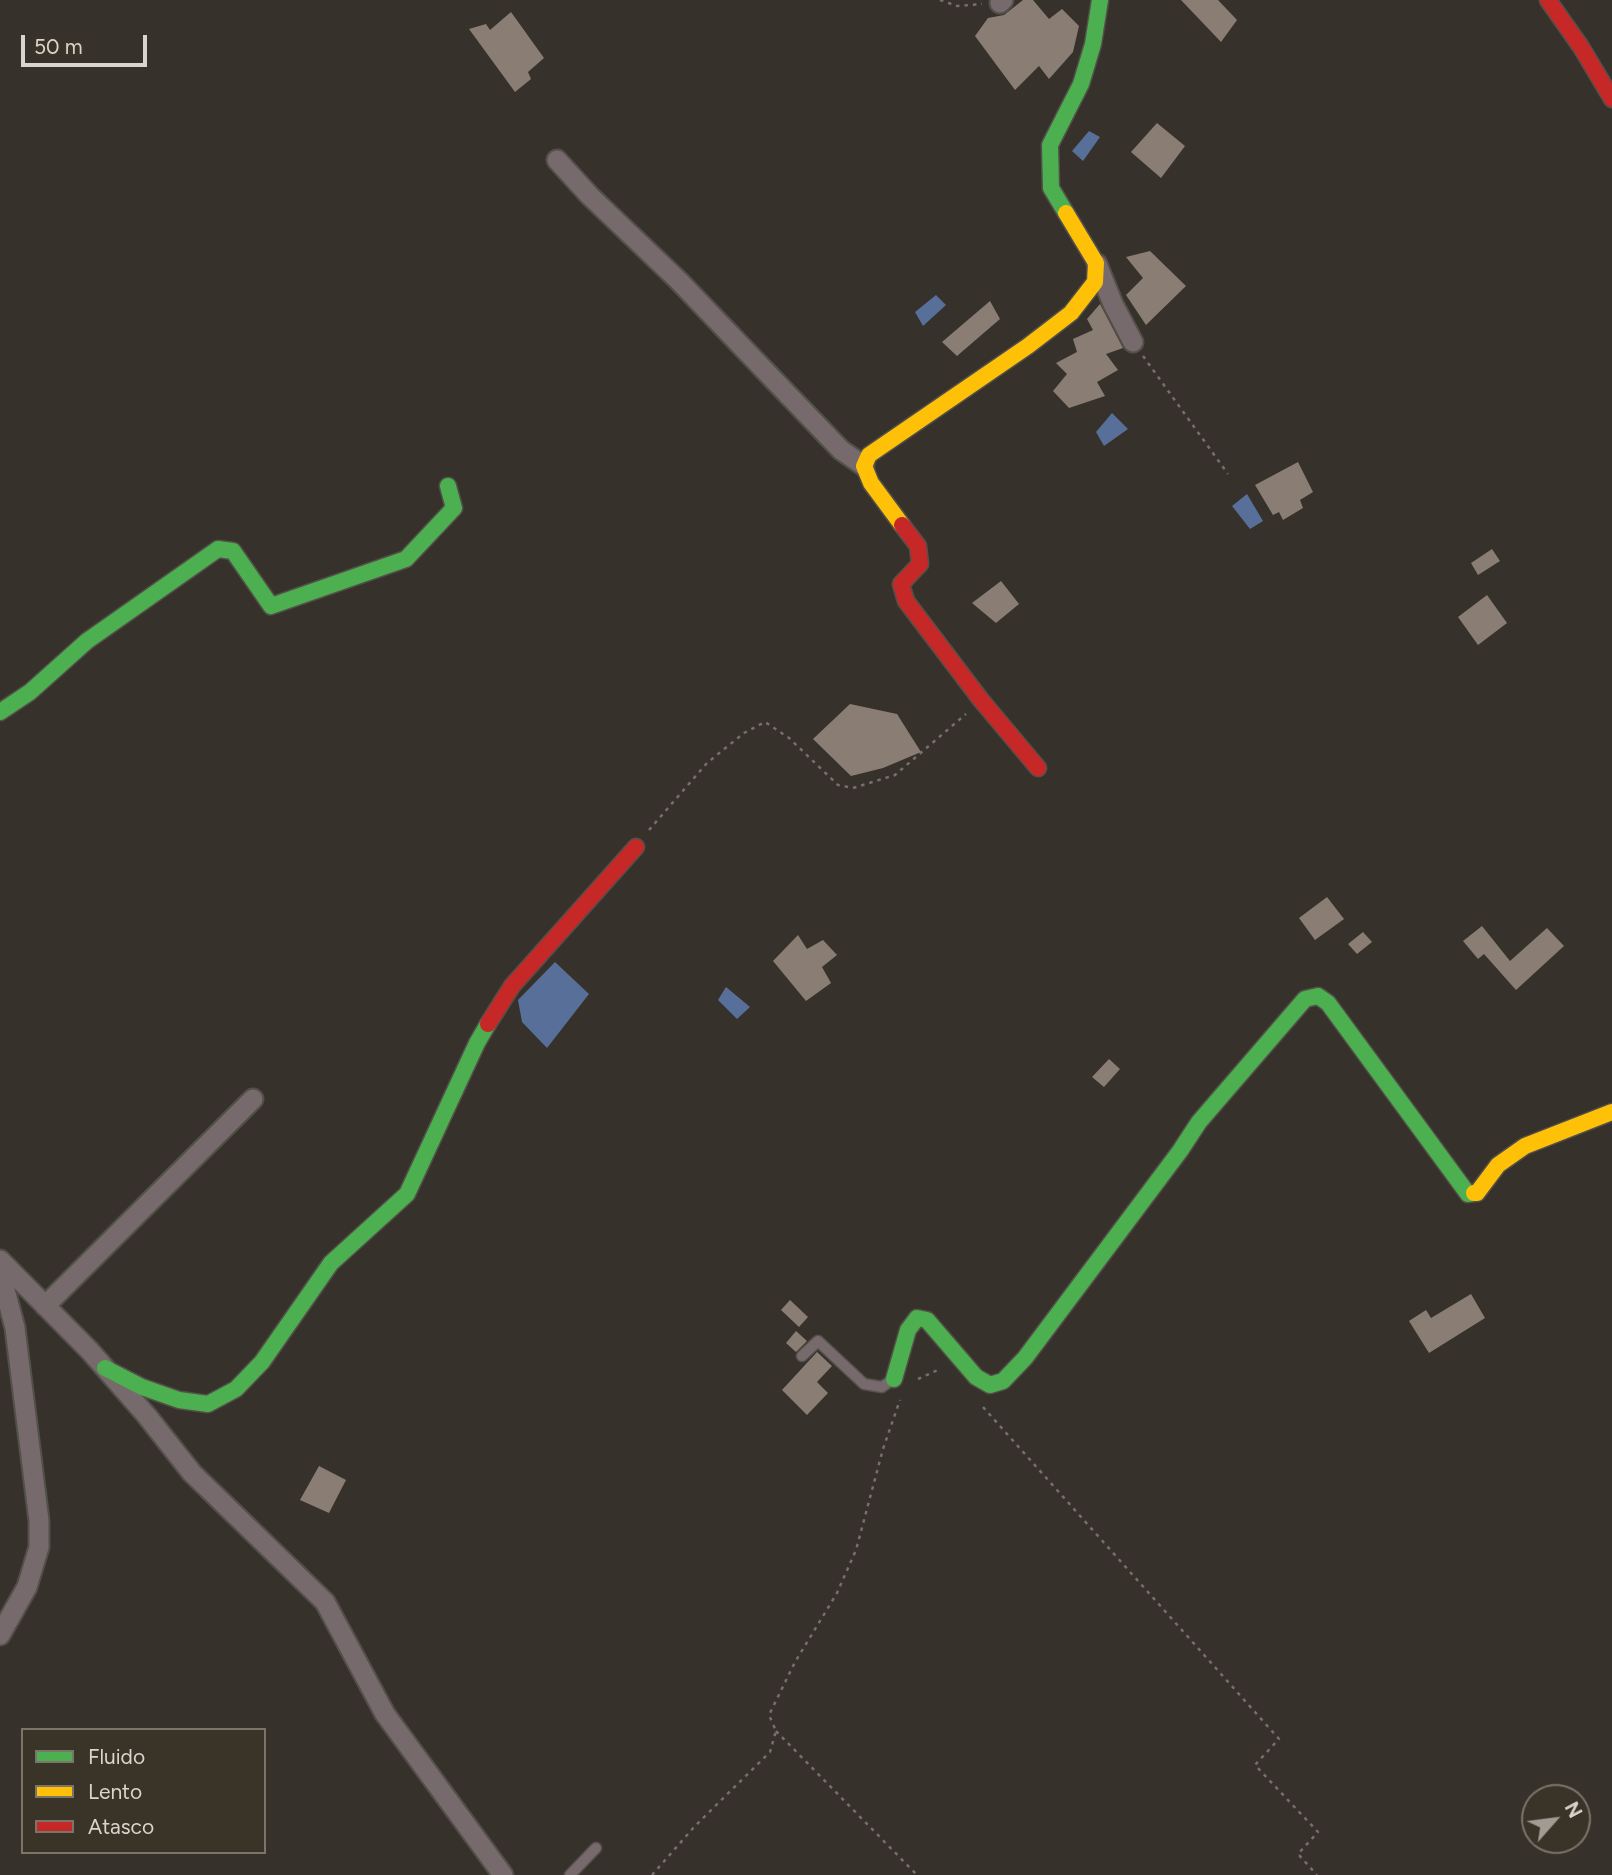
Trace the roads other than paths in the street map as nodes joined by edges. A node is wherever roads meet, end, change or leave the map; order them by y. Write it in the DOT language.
graph roads {
  1 [pos="1100,0"];
  2 [pos="1548,0"];
  3 [pos="1612,99"];
  4 [pos="557,160"];
  5 [pos="1096,263"];
  6 [pos="1133,342"];
  7 [pos="864,466"];
  8 [pos="448,486"];
  9 [pos="0,712"];
  10 [pos="1038,768"];
  11 [pos="636,847"];
  12 [pos="253,1099"];
  13 [pos="1612,1112"];
  14 [pos="0,1259"];
  15 [pos="0,1271"];
  16 [pos="45,1306"];
  17 [pos="802,1356"];
  18 [pos="105,1368"];
  19 [pos="898,1386"];
  20 [pos="0,1635"];
  21 [pos="596,1848"];
  22 [pos="503,1875"];
  23 [pos="570,1875"];
  1 -- 5 [label="street"];
  2 -- 3 [label="street"];
  4 -- 7 [label="street"];
  5 -- 6 [label="street"];
  5 -- 7 [label="street"];
  7 -- 10 [label="street"];
  8 -- 9 [label="street"];
  11 -- 18 [label="street"];
  12 -- 16 [label="street"];
  13 -- 19 [label="street"];
  14 -- 16 [label="street"];
  15 -- 20 [label="street"];
  16 -- 18 [label="street"];
  17 -- 19 [label="lane"];
  18 -- 22 [label="street"];
  21 -- 23 [label="lane"];
}
